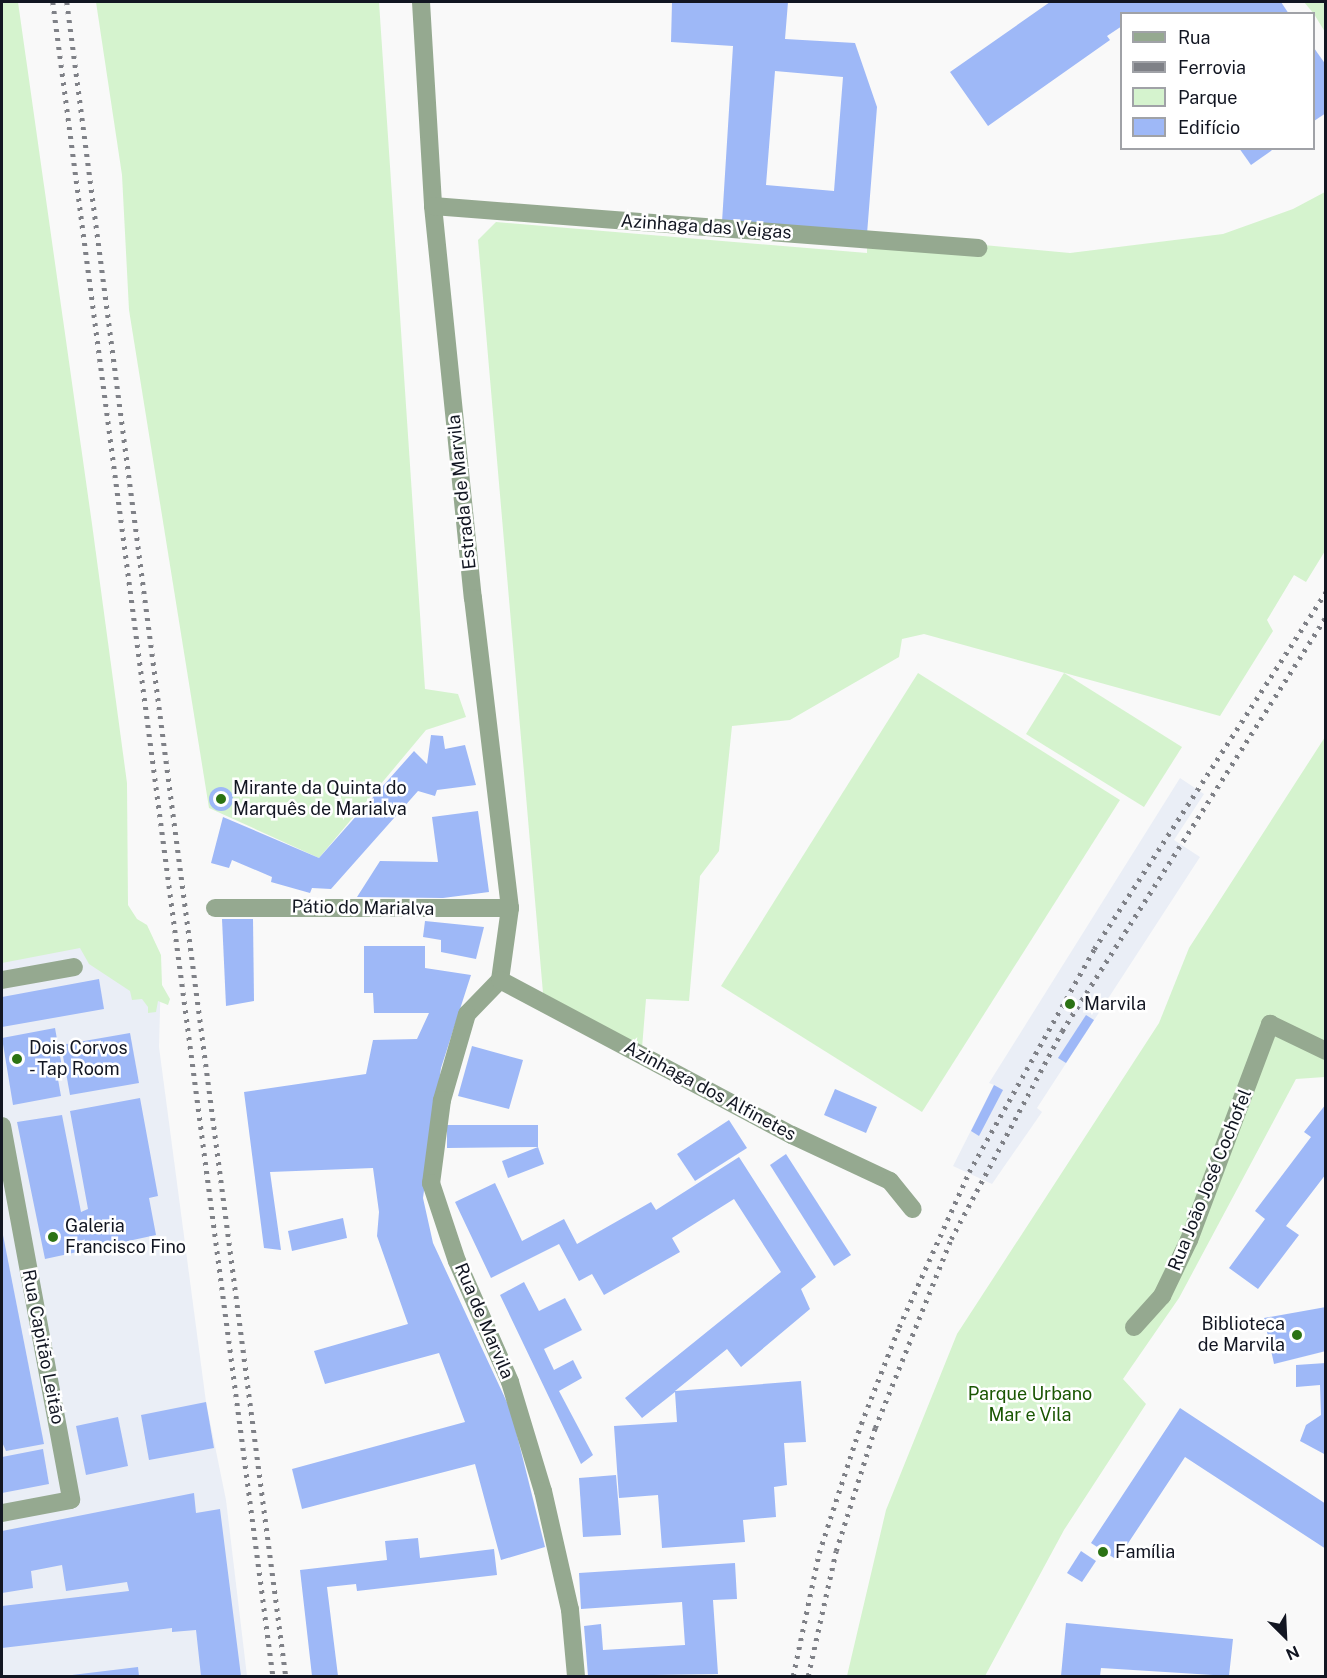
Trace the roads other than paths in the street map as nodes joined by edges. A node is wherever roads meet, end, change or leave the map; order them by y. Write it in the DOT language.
graph roads {
  1 [pos="422,2"];
  2 [pos="434,206"];
  3 [pos="978,248"];
  4 [pos="215,908"];
  5 [pos="510,908"];
  6 [pos="74,967"];
  7 [pos="2,980"];
  8 [pos="500,980"];
  9 [pos="1326,1051"];
  10 [pos="2,1126"];
  11 [pos="913,1209"];
  12 [pos="1134,1327"];
  13 [pos="2,1513"];
  14 [pos="576,1677"];
  1 -- 2 [label="street, Estrada de Marvila"];
  2 -- 3 [label="street, Azinhaga das Veigas"];
  2 -- 5 [label="street, Estrada de Marvila"];
  4 -- 5 [label="street, Pátio do Marialva"];
  5 -- 8 [label="street, Estrada de Marvila"];
  6 -- 7 [label="street"];
  8 -- 11 [label="street, Azinhaga dos Alfinetes"];
  8 -- 14 [label="street, Rua de Marvila"];
  9 -- 12 [label="street, Rua João José Cochofel"];
  10 -- 13 [label="street, Rua Capitão Leitão"];
}
